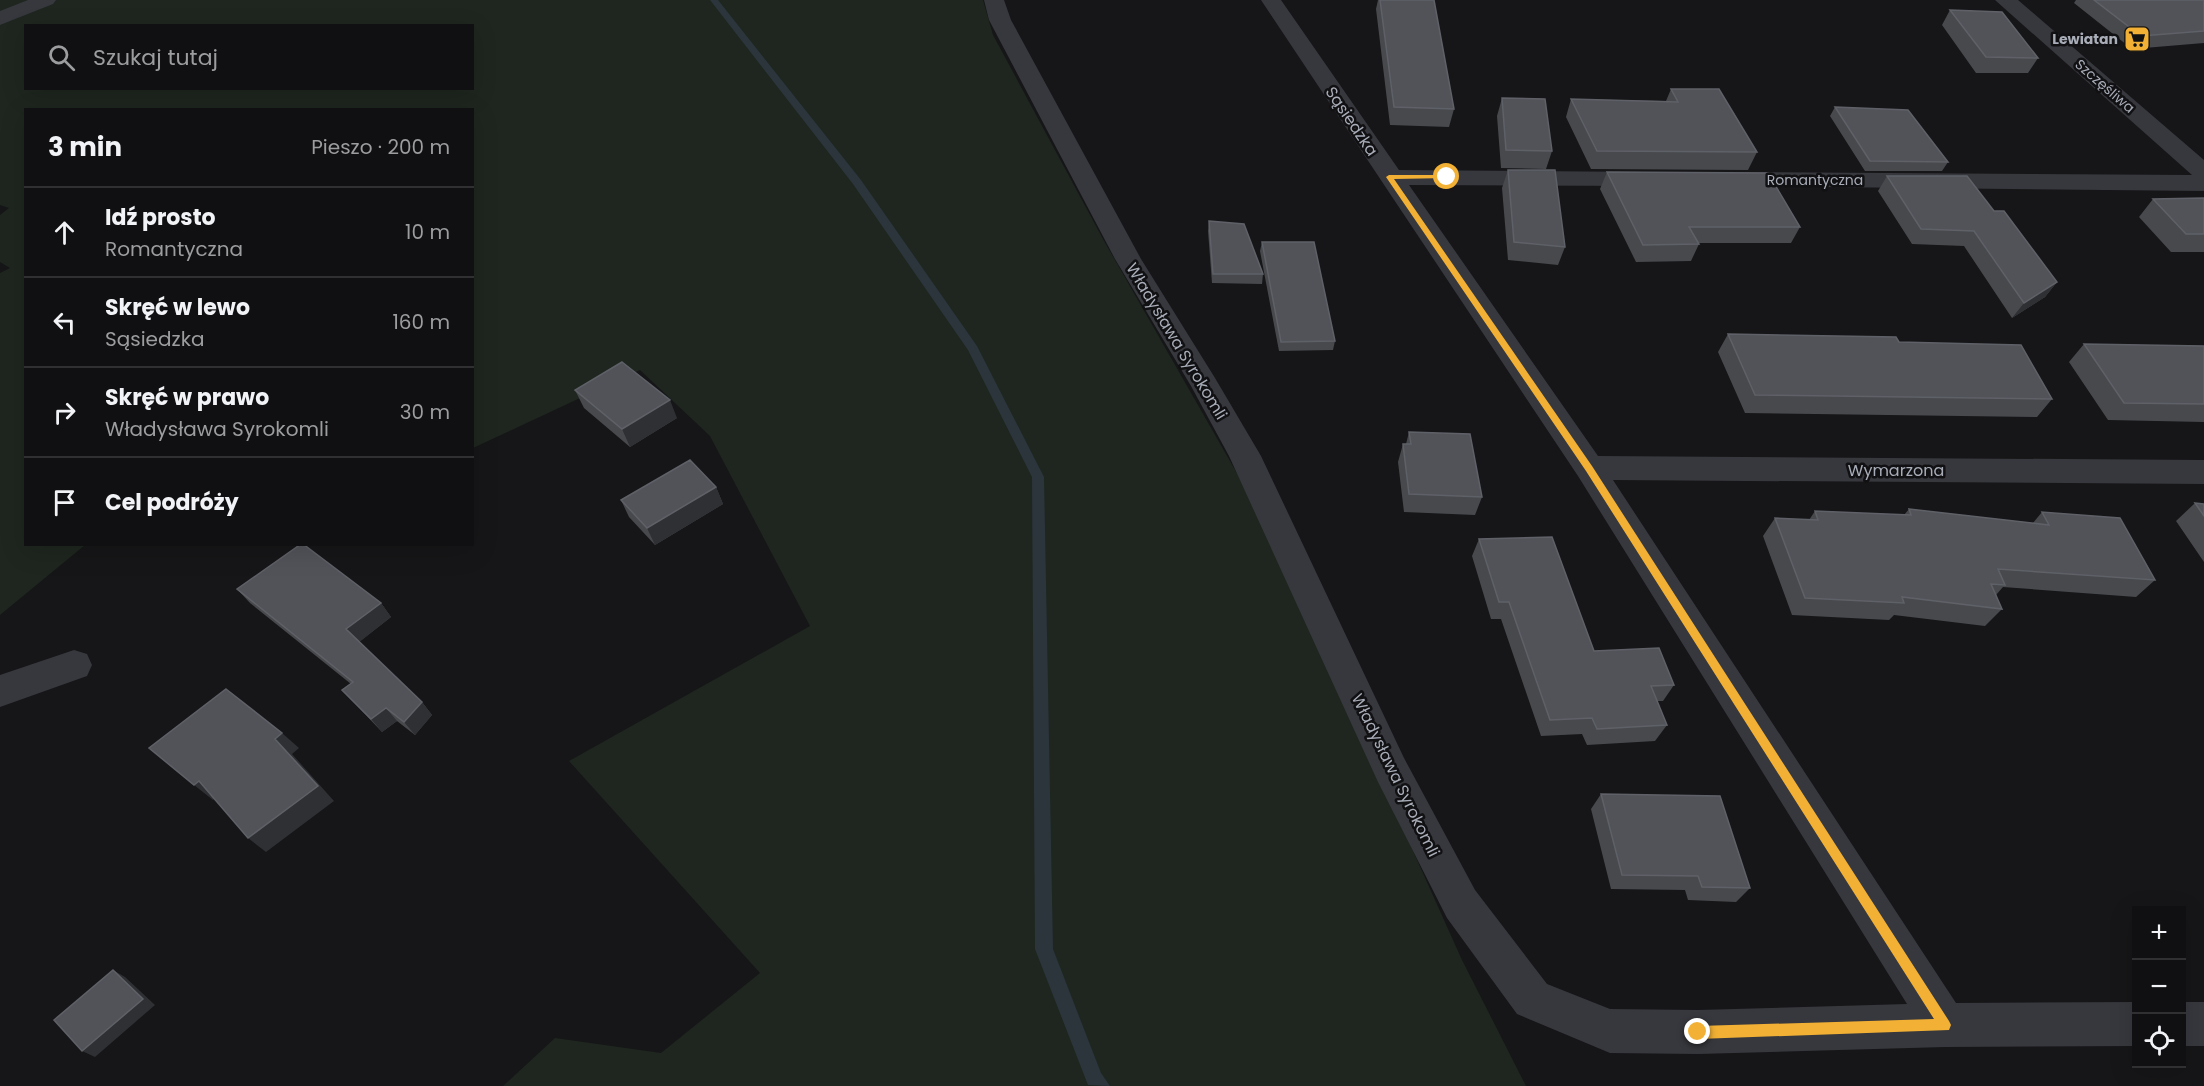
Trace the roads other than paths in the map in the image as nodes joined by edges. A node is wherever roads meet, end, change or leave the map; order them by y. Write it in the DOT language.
graph roads {
  1 [pos="46,0"];
  2 [pos="994,0"];
  3 [pos="1270,0"];
  4 [pos="2005,0"];
  5 [pos="0,20"];
  6 [pos="2204,173"];
  7 [pos="1389,177"];
  8 [pos="1671,179"];
  9 [pos="1707,179"];
  10 [pos="2204,183"];
  11 [pos="1589,468"];
  12 [pos="2204,472"];
  13 [pos="74,665"];
  14 [pos="0,691"];
  15 [pos="2132,1024"];
  16 [pos="2186,1024"];
  17 [pos="2204,1024"];
  18 [pos="1945,1025"];
  1 -- 5 [label="street"];
  2 -- 18 [label="street, Władysława Syrokomli"];
  3 -- 7 [label="street, Sąsiedzka"];
  4 -- 6 [label="street, Szczęśliwa"];
  7 -- 8 [label="street"];
  7 -- 11 [label="street, Sąsiedzka"];
  9 -- 10 [label="street, Romantyczna"];
  11 -- 12 [label="street, Wymarzona"];
  11 -- 18 [label="street, Sąsiedzka"];
  13 -- 14 [label="street"];
  15 -- 18 [label="street, Władysława Syrokomli"];
  16 -- 17 [label="street"];
}
